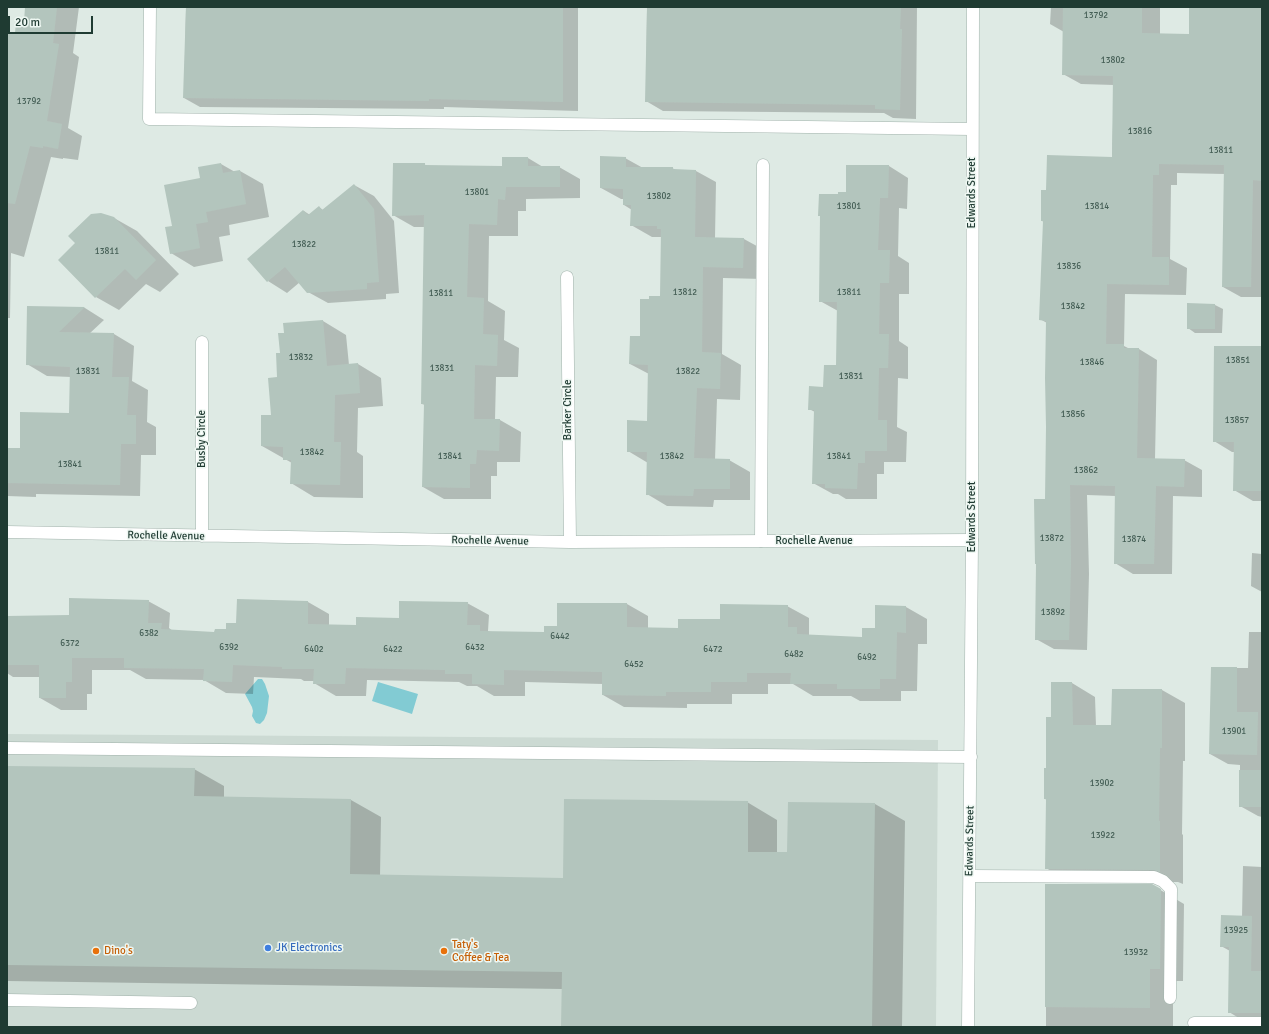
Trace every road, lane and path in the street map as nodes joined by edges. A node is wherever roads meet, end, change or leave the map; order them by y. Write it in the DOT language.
graph roads {
  1 [pos="150,7"];
  2 [pos="972,7"];
  3 [pos="972,128"];
  4 [pos="763,165"];
  5 [pos="567,277"];
  6 [pos="202,342"];
  7 [pos="7,532"];
  8 [pos="202,536"];
  9 [pos="972,540"];
  10 [pos="761,541"];
  11 [pos="570,542"];
  12 [pos="7,748"];
  13 [pos="971,757"];
  14 [pos="970,876"];
  15 [pos="1170,998"];
  16 [pos="7,1000"];
  17 [pos="191,1002"];
  18 [pos="1262,1022"];
  19 [pos="1194,1023"];
  20 [pos="968,1027"];
  1 -- 3 [label="street"];
  2 -- 3 [label="street, Edwards Street"];
  3 -- 9 [label="street, Edwards Street"];
  4 -- 10 [label="street"];
  5 -- 11 [label="street, Barker Circle"];
  6 -- 8 [label="street, Busby Circle"];
  7 -- 8 [label="street, Rochelle Avenue"];
  8 -- 11 [label="street, Rochelle Avenue"];
  9 -- 10 [label="street, Rochelle Avenue"];
  9 -- 13 [label="street, Edwards Street"];
  10 -- 11 [label="street, Rochelle Avenue"];
  12 -- 13 [label="street"];
  13 -- 14 [label="street, Edwards Street"];
  14 -- 15 [label="street"];
  14 -- 20 [label="street, Edwards Street"];
  16 -- 17 [label="street"];
  18 -- 19 [label="street"];
}
